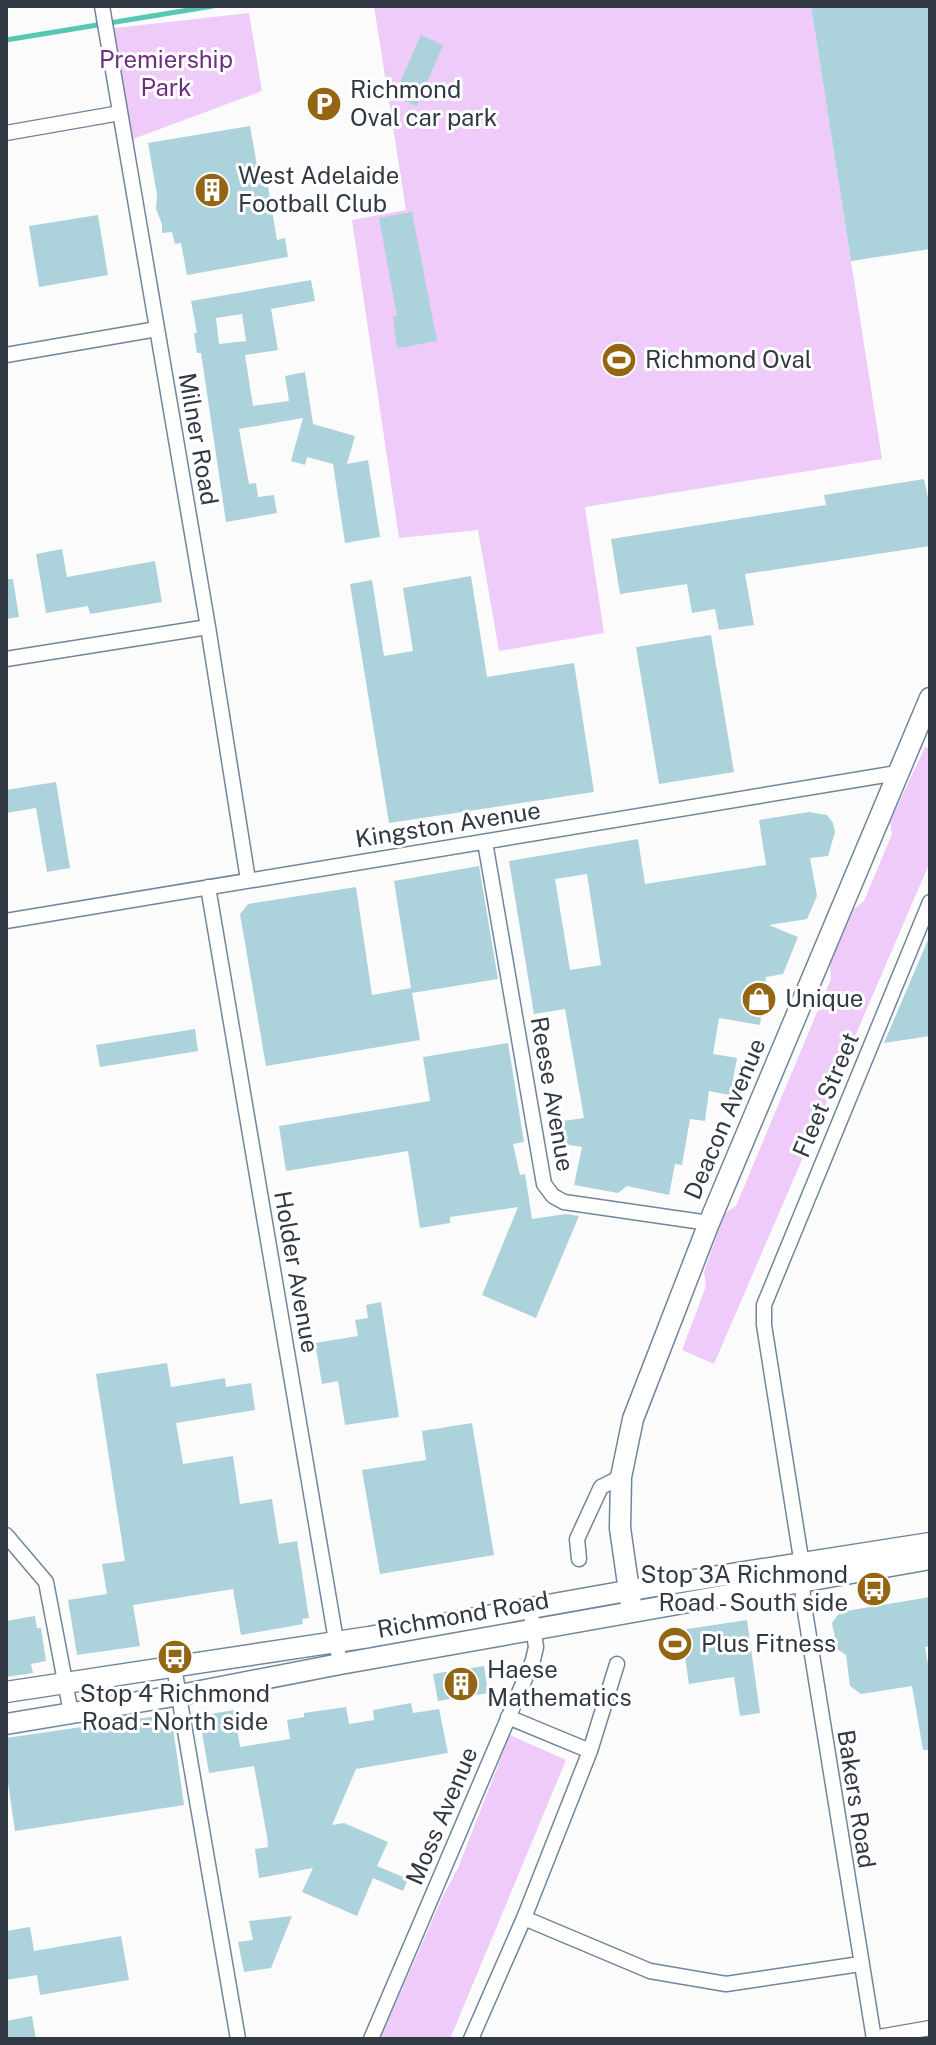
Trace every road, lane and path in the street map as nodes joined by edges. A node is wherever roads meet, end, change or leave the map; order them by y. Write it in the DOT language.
graph roads {
  1 [pos="102,6"];
  2 [pos="120,113"];
  3 [pos="6,133"];
  4 [pos="157,329"];
  5 [pos="6,355"];
  6 [pos="208,627"];
  7 [pos="6,659"];
  8 [pos="930,698"];
  9 [pos="897,773"];
  10 [pos="485,842"];
  11 [pos="248,880"];
  12 [pos="208,887"];
  13 [pos="930,902"];
  14 [pos="6,921"];
  15 [pos="709,1223"];
  16 [pos="764,1305"];
  17 [pos="621,1477"];
  18 [pos="6,1535"];
  19 [pos="930,1543"];
  20 [pos="579,1559"];
  21 [pos="930,1559"];
  22 [pos="801,1573"];
  23 [pos="629,1590"];
  24 [pos="530,1608"];
  25 [pos="632,1612"];
  26 [pos="533,1629"];
  27 [pos="336,1642"];
  28 [pos="340,1664"];
  29 [pos="617,1664"];
  30 [pos="174,1667"];
  31 [pos="66,1682"];
  32 [pos="6,1692"];
  33 [pos="180,1695"];
  34 [pos="71,1713"];
  35 [pos="508,1717"];
  36 [pos="6,1724"];
  37 [pos="590,1751"];
  38 [pos="524,1918"];
  39 [pos="860,1964"];
  40 [pos="930,2028"];
  41 [pos="874,2038"];
  42 [pos="238,2039"];
  43 [pos="371,2039"];
  44 [pos="471,2039"];
  1 -- 2 [label="street, Milner Road"];
  2 -- 3 [label="street"];
  2 -- 4 [label="street, Milner Road"];
  4 -- 5 [label="street"];
  4 -- 6 [label="street, Milner Road"];
  6 -- 7 [label="street"];
  6 -- 11 [label="street, Milner Road"];
  8 -- 9 [label="main road, Deacon Avenue"];
  9 -- 10 [label="street, Kingston Avenue"];
  9 -- 15 [label="main road, Deacon Avenue"];
  10 -- 11 [label="street, Kingston Avenue"];
  10 -- 15 [label="street, Reese Avenue"];
  11 -- 12 [label="street, Kingston Avenue"];
  12 -- 14 [label="street, Kingston Avenue"];
  12 -- 27 [label="street, Holder Avenue"];
  13 -- 16 [label="street, Fleet Street"];
  15 -- 17 [label="main road, Deacon Avenue"];
  16 -- 22 [label="street, Bakers Road"];
  17 -- 20 [label="street"];
  17 -- 23 [label="main road, Deacon Avenue"];
  18 -- 31 [label="street"];
  19 -- 22 [label="main road, Richmond Road"];
  21 -- 22 [label="main road, Richmond Road"];
  22 -- 23 [label="main road, Richmond Road"];
  22 -- 25 [label="main road, Richmond Road"];
  22 -- 39 [label="street, Bakers Road"];
  23 -- 24 [label="main road, Richmond Road"];
  23 -- 25 [label="main road, Deacon Avenue"];
  24 -- 26 [label="street, Moss Avenue"];
  24 -- 27 [label="main road, Richmond Road"];
  25 -- 26 [label="main road, Richmond Road"];
  26 -- 28 [label="main road, Richmond Road"];
  26 -- 35 [label="street, Moss Avenue"];
  27 -- 28 [label="street, Holder Avenue"];
  27 -- 30 [label="main road, Richmond Road"];
  28 -- 33 [label="main road, Richmond Road"];
  29 -- 37 [label="street"];
  30 -- 31 [label="main road, Richmond Road"];
  30 -- 33 [label="street"];
  31 -- 32 [label="main road, Richmond Road"];
  31 -- 34 [label="street"];
  33 -- 34 [label="main road, Richmond Road"];
  33 -- 42 [label="street"];
  34 -- 36 [label="main road, Richmond Road"];
  35 -- 37 [label="street"];
  35 -- 43 [label="street, Moss Avenue"];
  37 -- 38 [label="street"];
  38 -- 39 [label="street"];
  38 -- 44 [label="street"];
  39 -- 41 [label="street, Bakers Road"];
  40 -- 41 [label="street"];
}
